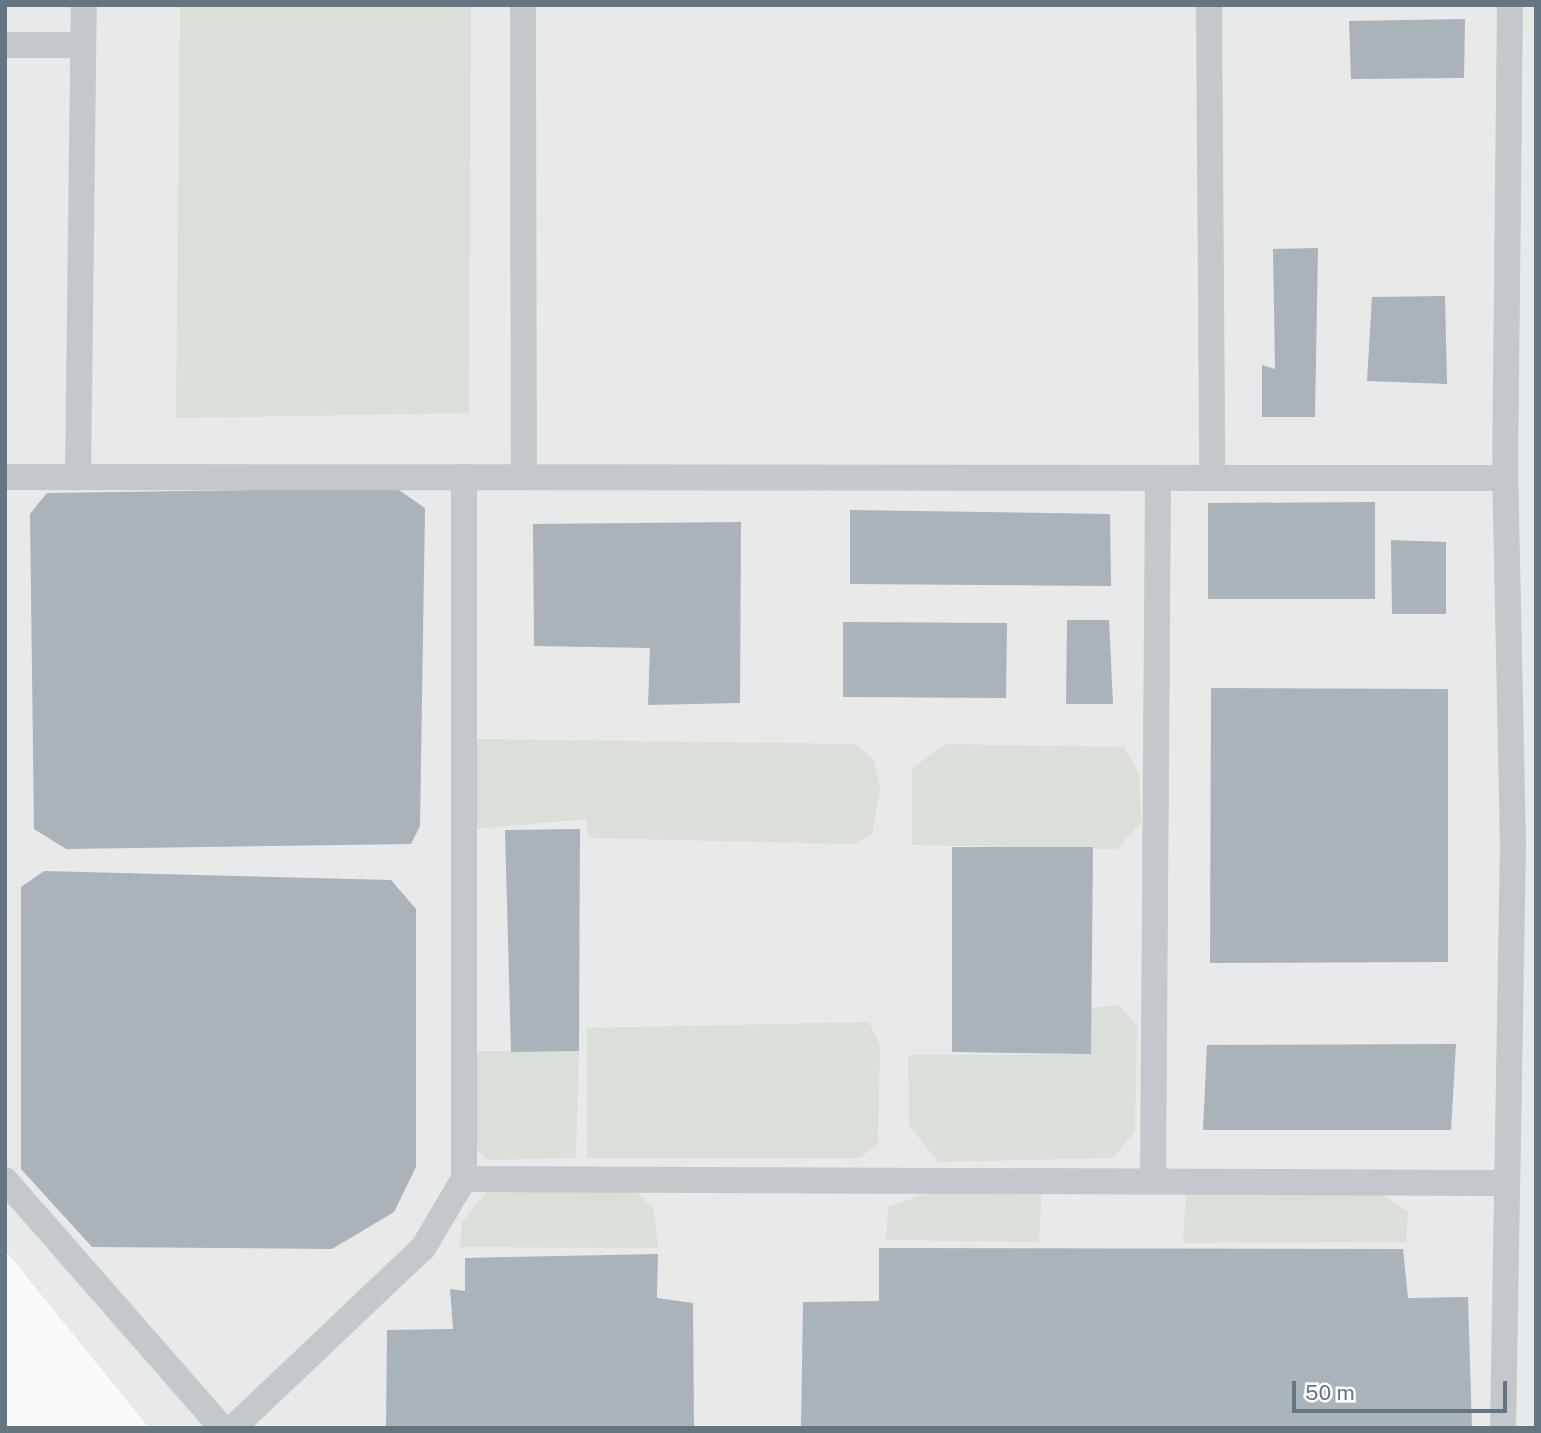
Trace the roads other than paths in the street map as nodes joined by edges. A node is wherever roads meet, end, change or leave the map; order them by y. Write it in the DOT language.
graph roads {
  1 [pos="84,5"];
  2 [pos="523,5"];
  3 [pos="1209,5"];
  4 [pos="1510,5"];
  5 [pos="5,45"];
  6 [pos="82,45"];
  7 [pos="5,477"];
  8 [pos="78,477"];
  9 [pos="464,477"];
  10 [pos="524,477"];
  11 [pos="1158,478"];
  12 [pos="1212,478"];
  13 [pos="1505,478"];
  14 [pos="5,496"];
  15 [pos="464,1179"];
  16 [pos="5,1180"];
  17 [pos="1153,1181"];
  18 [pos="1503,1183"];
  19 [pos="222,1428"];
  20 [pos="233,1428"];
  21 [pos="1503,1428"];
  1 -- 6 [label="street"];
  2 -- 10 [label="street"];
  3 -- 12 [label="street"];
  4 -- 13 [label="street"];
  5 -- 6 [label="street"];
  6 -- 8 [label="street"];
  7 -- 8 [label="street"];
  7 -- 14 [label="street"];
  8 -- 9 [label="street"];
  9 -- 10 [label="street"];
  9 -- 15 [label="street"];
  10 -- 11 [label="street"];
  11 -- 12 [label="street"];
  11 -- 17 [label="street"];
  12 -- 13 [label="street"];
  13 -- 18 [label="street"];
  15 -- 17 [label="street"];
  15 -- 20 [label="street"];
  16 -- 19 [label="street"];
  17 -- 18 [label="street"];
  18 -- 21 [label="street"];
}
